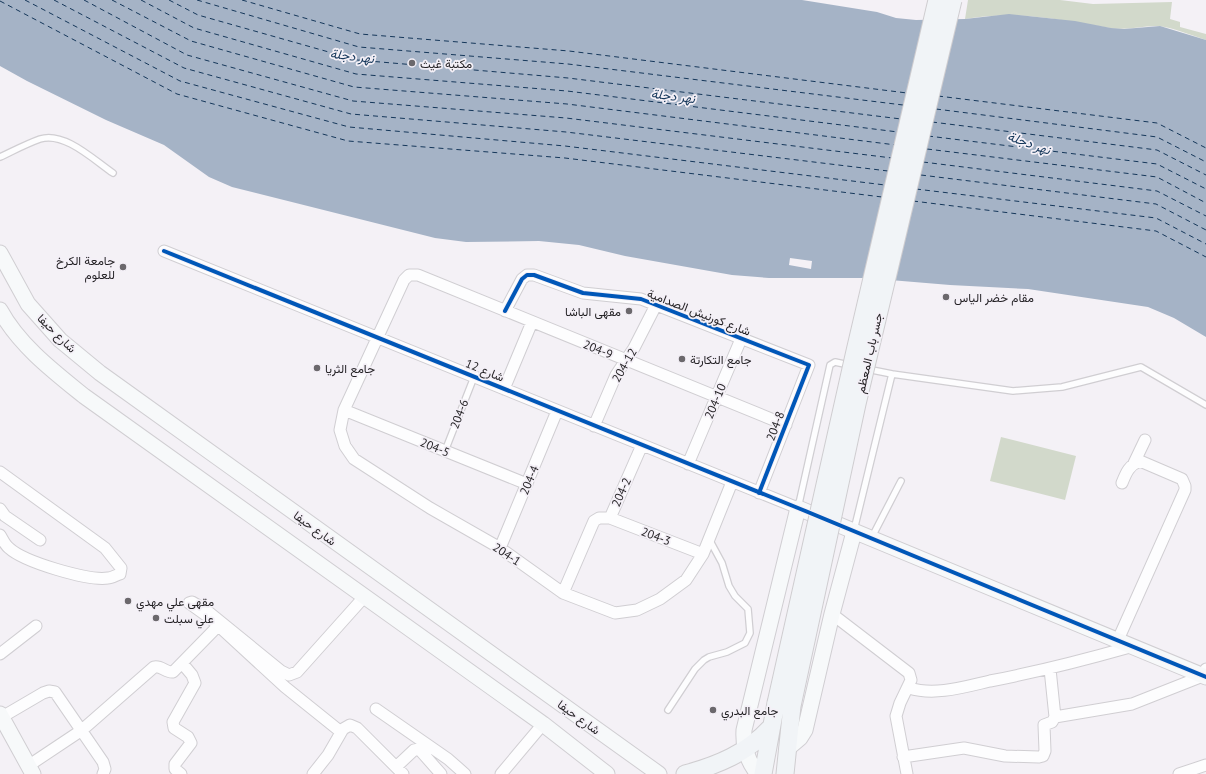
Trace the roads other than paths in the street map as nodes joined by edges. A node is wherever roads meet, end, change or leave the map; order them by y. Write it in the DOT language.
graph roads {
  1 [pos="937,0"];
  2 [pos="952,0"];
  3 [pos="0,157"];
  4 [pos="113,173"];
  5 [pos="164,251"];
  6 [pos="0,254"];
  7 [pos="409,275"];
  8 [pos="656,305"];
  9 [pos="0,310"];
  10 [pos="505,311"];
  11 [pos="532,322"];
  12 [pos="378,338"];
  13 [pos="741,339"];
  14 [pos="625,360"];
  15 [pos="809,365"];
  16 [pos="892,374"];
  17 [pos="474,377"];
  18 [pos="504,389"];
  19 [pos="716,397"];
  20 [pos="1206,405"];
  21 [pos="344,410"];
  22 [pos="557,411"];
  23 [pos="594,426"];
  24 [pos="786,426"];
  25 [pos="1145,440"];
  26 [pos="642,445"];
  27 [pos="445,451"];
  28 [pos="1134,463"];
  29 [pos="688,464"];
  30 [pos="1,476"];
  31 [pos="902,481"];
  32 [pos="732,482"];
  33 [pos="1122,483"];
  34 [pos="527,484"];
  35 [pos="759,493"];
  36 [pos="798,508"];
  37 [pos="0,509"];
  38 [pos="610,518"];
  39 [pos="854,532"];
  40 [pos="0,535"];
  41 [pos="709,539"];
  42 [pos="871,539"];
  43 [pos="40,540"];
  44 [pos="500,548"];
  45 [pos="703,554"];
  46 [pos="563,593"];
  47 [pos="365,596"];
  48 [pos="832,614"];
  49 [pos="36,626"];
  50 [pos="218,626"];
  51 [pos="1124,644"];
  52 [pos="0,654"];
  53 [pos="182,663"];
  54 [pos="1050,669"];
  55 [pos="1205,674"];
  56 [pos="909,688"];
  57 [pos="784,705"];
  58 [pos="376,709"];
  59 [pos="668,710"];
  60 [pos="1,715"];
  61 [pos="1055,717"];
  62 [pos="543,724"];
  63 [pos="770,728"];
  64 [pos="82,730"];
  65 [pos="341,732"];
  66 [pos="746,749"];
  67 [pos="787,749"];
  68 [pos="904,757"];
  69 [pos="1206,765"];
  70 [pos="31,770"];
  71 [pos="400,770"];
  72 [pos="757,773"];
  73 [pos="103,774"];
  74 [pos="181,774"];
  75 [pos="313,774"];
  76 [pos="441,774"];
  77 [pos="465,774"];
  78 [pos="501,774"];
  79 [pos="607,774"];
  80 [pos="659,774"];
  81 [pos="685,774"];
  82 [pos="785,774"];
  83 [pos="795,774"];
  84 [pos="907,774"];
  85 [pos="1179,774"];
  1 -- 57 [label="main road, جسر باب المعظم, bridge"];
  2 -- 57 [label="main road, جسر باب المعظم, bridge"];
  3 -- 4 [label="lane"];
  5 -- 12 [label="street, شارع 12"];
  6 -- 80 [label="main road, شارع حيفا"];
  7 -- 10 [label="street, 204-9"];
  7 -- 12 [label="street, 204-1"];
  8 -- 10 [label="street, شارع كورنيش الصدامية"];
  8 -- 13 [label="street, شارع كورنيش الصدامية"];
  8 -- 14 [label="street, 204-12"];
  9 -- 47 [label="main road"];
  10 -- 11 [label="street, 204-9"];
  11 -- 14 [label="street, 204-9"];
  11 -- 18 [label="street"];
  12 -- 17 [label="street, شارع 12"];
  12 -- 21 [label="street, 204-1"];
  13 -- 15 [label="street, شارع كورنيش الصدامية"];
  13 -- 19 [label="street, 204-10"];
  14 -- 19 [label="street, 204-9"];
  14 -- 23 [label="street, 204-12"];
  15 -- 24 [label="street, 204-8"];
  16 -- 20 [label="lane"];
  16 -- 36 [label="lane"];
  16 -- 39 [label="lane"];
  17 -- 18 [label="street, شارع 12"];
  17 -- 27 [label="lane, 204-6"];
  18 -- 22 [label="street, شارع 12"];
  19 -- 24 [label="street, 204-9"];
  19 -- 29 [label="street, 204-10"];
  21 -- 27 [label="street, 204-5"];
  21 -- 44 [label="street, 204-1"];
  22 -- 23 [label="street, شارع 12"];
  22 -- 34 [label="street, 204-4"];
  23 -- 26 [label="street, شارع 12"];
  24 -- 35 [label="street, 204-8"];
  25 -- 28 [label="street"];
  26 -- 29 [label="street, شارع 12"];
  26 -- 38 [label="street, 204-2"];
  27 -- 34 [label="street, 204-5"];
  28 -- 33 [label="street"];
  28 -- 51 [label="street"];
  29 -- 32 [label="street, شارع 12"];
  30 -- 40 [label="street"];
  31 -- 42 [label="lane"];
  32 -- 35 [label="street, شارع 12"];
  32 -- 41 [label="street, 204-1"];
  34 -- 44 [label="street, 204-4"];
  35 -- 36 [label="street, شارع 12"];
  36 -- 39 [label="main road"];
  36 -- 66 [label="main road"];
  37 -- 43 [label="street"];
  38 -- 45 [label="street, 204-3"];
  38 -- 46 [label="street, 204-2"];
  39 -- 42 [label="main road"];
  39 -- 48 [label="main road"];
  41 -- 45 [label="street, 204-1"];
  41 -- 59 [label="lane"];
  42 -- 51 [label="main road"];
  44 -- 46 [label="street, 204-1"];
  45 -- 46 [label="street, 204-1"];
  47 -- 50 [label="street"];
  47 -- 62 [label="main road"];
  48 -- 56 [label="street"];
  48 -- 67 [label="main road"];
  49 -- 52 [label="street"];
  50 -- 53 [label="street"];
  50 -- 65 [label="street"];
  51 -- 54 [label="street"];
  51 -- 55 [label="main road"];
  53 -- 64 [label="street"];
  53 -- 74 [label="street"];
  54 -- 56 [label="street"];
  54 -- 61 [label="street"];
  55 -- 61 [label="street"];
  56 -- 68 [label="street"];
  57 -- 63 [label="main road"];
  57 -- 67 [label="main road"];
  58 -- 77 [label="street"];
  60 -- 64 [label="street"];
  60 -- 70 [label="main road"];
  61 -- 68 [label="street"];
  62 -- 78 [label="street"];
  62 -- 79 [label="main road"];
  63 -- 66 [label="main road"];
  63 -- 72 [label="main road"];
  64 -- 70 [label="street"];
  64 -- 73 [label="street"];
  65 -- 71 [label="street"];
  65 -- 75 [label="street"];
  66 -- 72 [label="main road"];
  66 -- 81 [label="main road"];
  67 -- 82 [label="main road"];
  67 -- 83 [label="main road"];
  68 -- 84 [label="street"];
  69 -- 85 [label="street"];
  71 -- 76 [label="street"];
}
